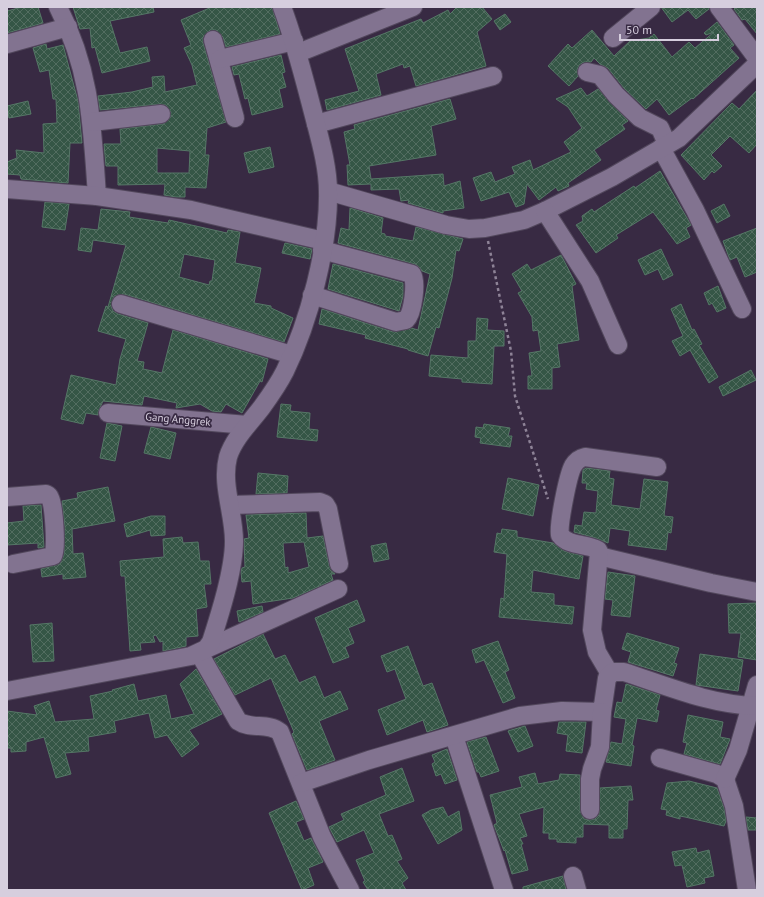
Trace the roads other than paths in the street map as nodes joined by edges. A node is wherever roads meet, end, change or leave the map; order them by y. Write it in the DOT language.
graph roads {
  1 [pos="58,7"];
  2 [pos="282,7"];
  3 [pos="413,7"];
  4 [pos="651,7"];
  5 [pos="719,7"];
  6 [pos="68,27"];
  7 [pos="613,38"];
  8 [pos="213,40"];
  9 [pos="7,44"];
  10 [pos="296,47"];
  11 [pos="757,58"];
  12 [pos="220,60"];
  13 [pos="757,64"];
  14 [pos="586,72"];
  15 [pos="493,76"];
  16 [pos="161,114"];
  17 [pos="235,118"];
  18 [pos="92,122"];
  19 [pos="316,124"];
  20 [pos="664,146"];
  21 [pos="7,189"];
  22 [pos="328,191"];
  23 [pos="97,196"];
  24 [pos="545,211"];
  25 [pos="323,245"];
  26 [pos="312,295"];
  27 [pos="121,304"];
  28 [pos="742,309"];
  29 [pos="618,345"];
  30 [pos="292,355"];
  31 [pos="108,413"];
  32 [pos="247,425"];
  33 [pos="657,466"];
  34 [pos="7,497"];
  35 [pos="230,505"];
  36 [pos="599,556"];
  37 [pos="13,564"];
  38 [pos="340,564"];
  39 [pos="338,589"];
  40 [pos="757,592"];
  41 [pos="203,651"];
  42 [pos="610,674"];
  43 [pos="757,685"];
  44 [pos="7,691"];
  45 [pos="754,706"];
  46 [pos="602,712"];
  47 [pos="454,736"];
  48 [pos="660,758"];
  49 [pos="725,779"];
  50 [pos="301,783"];
  51 [pos="590,810"];
  52 [pos="750,883"];
  53 [pos="350,890"];
  54 [pos="504,890"];
  1 -- 6 [label="street"];
  2 -- 10 [label="street"];
  3 -- 10 [label="street"];
  4 -- 7 [label="street"];
  5 -- 11 [label="street"];
  6 -- 9 [label="street"];
  6 -- 18 [label="street"];
  8 -- 12 [label="street"];
  10 -- 12 [label="street"];
  10 -- 19 [label="street"];
  12 -- 17 [label="street"];
  13 -- 20 [label="street"];
  14 -- 20 [label="street"];
  15 -- 19 [label="street"];
  16 -- 18 [label="street"];
  18 -- 23 [label="street"];
  19 -- 22 [label="street"];
  20 -- 24 [label="street"];
  20 -- 28 [label="street"];
  21 -- 23 [label="street"];
  22 -- 24 [label="street"];
  22 -- 25 [label="street"];
  23 -- 25 [label="street"];
  24 -- 29 [label="street"];
  25 -- 26 [label="street"];
  25 -- 26 [label="street"];
  26 -- 30 [label="street"];
  27 -- 30 [label="street"];
  30 -- 32 [label="street"];
  31 -- 32 [label="street, Gang Anggrek"];
  32 -- 35 [label="street"];
  33 -- 36 [label="street"];
  34 -- 37 [label="street"];
  35 -- 38 [label="street"];
  35 -- 41 [label="street"];
  36 -- 40 [label="street"];
  36 -- 42 [label="street"];
  39 -- 41 [label="street"];
  41 -- 44 [label="street"];
  41 -- 50 [label="street"];
  42 -- 45 [label="street"];
  42 -- 46 [label="street"];
  43 -- 45 [label="street"];
  45 -- 49 [label="street"];
  46 -- 47 [label="street"];
  46 -- 51 [label="street"];
  47 -- 50 [label="street"];
  47 -- 54 [label="street"];
  48 -- 49 [label="street"];
  49 -- 52 [label="street"];
  50 -- 53 [label="street"];
}
